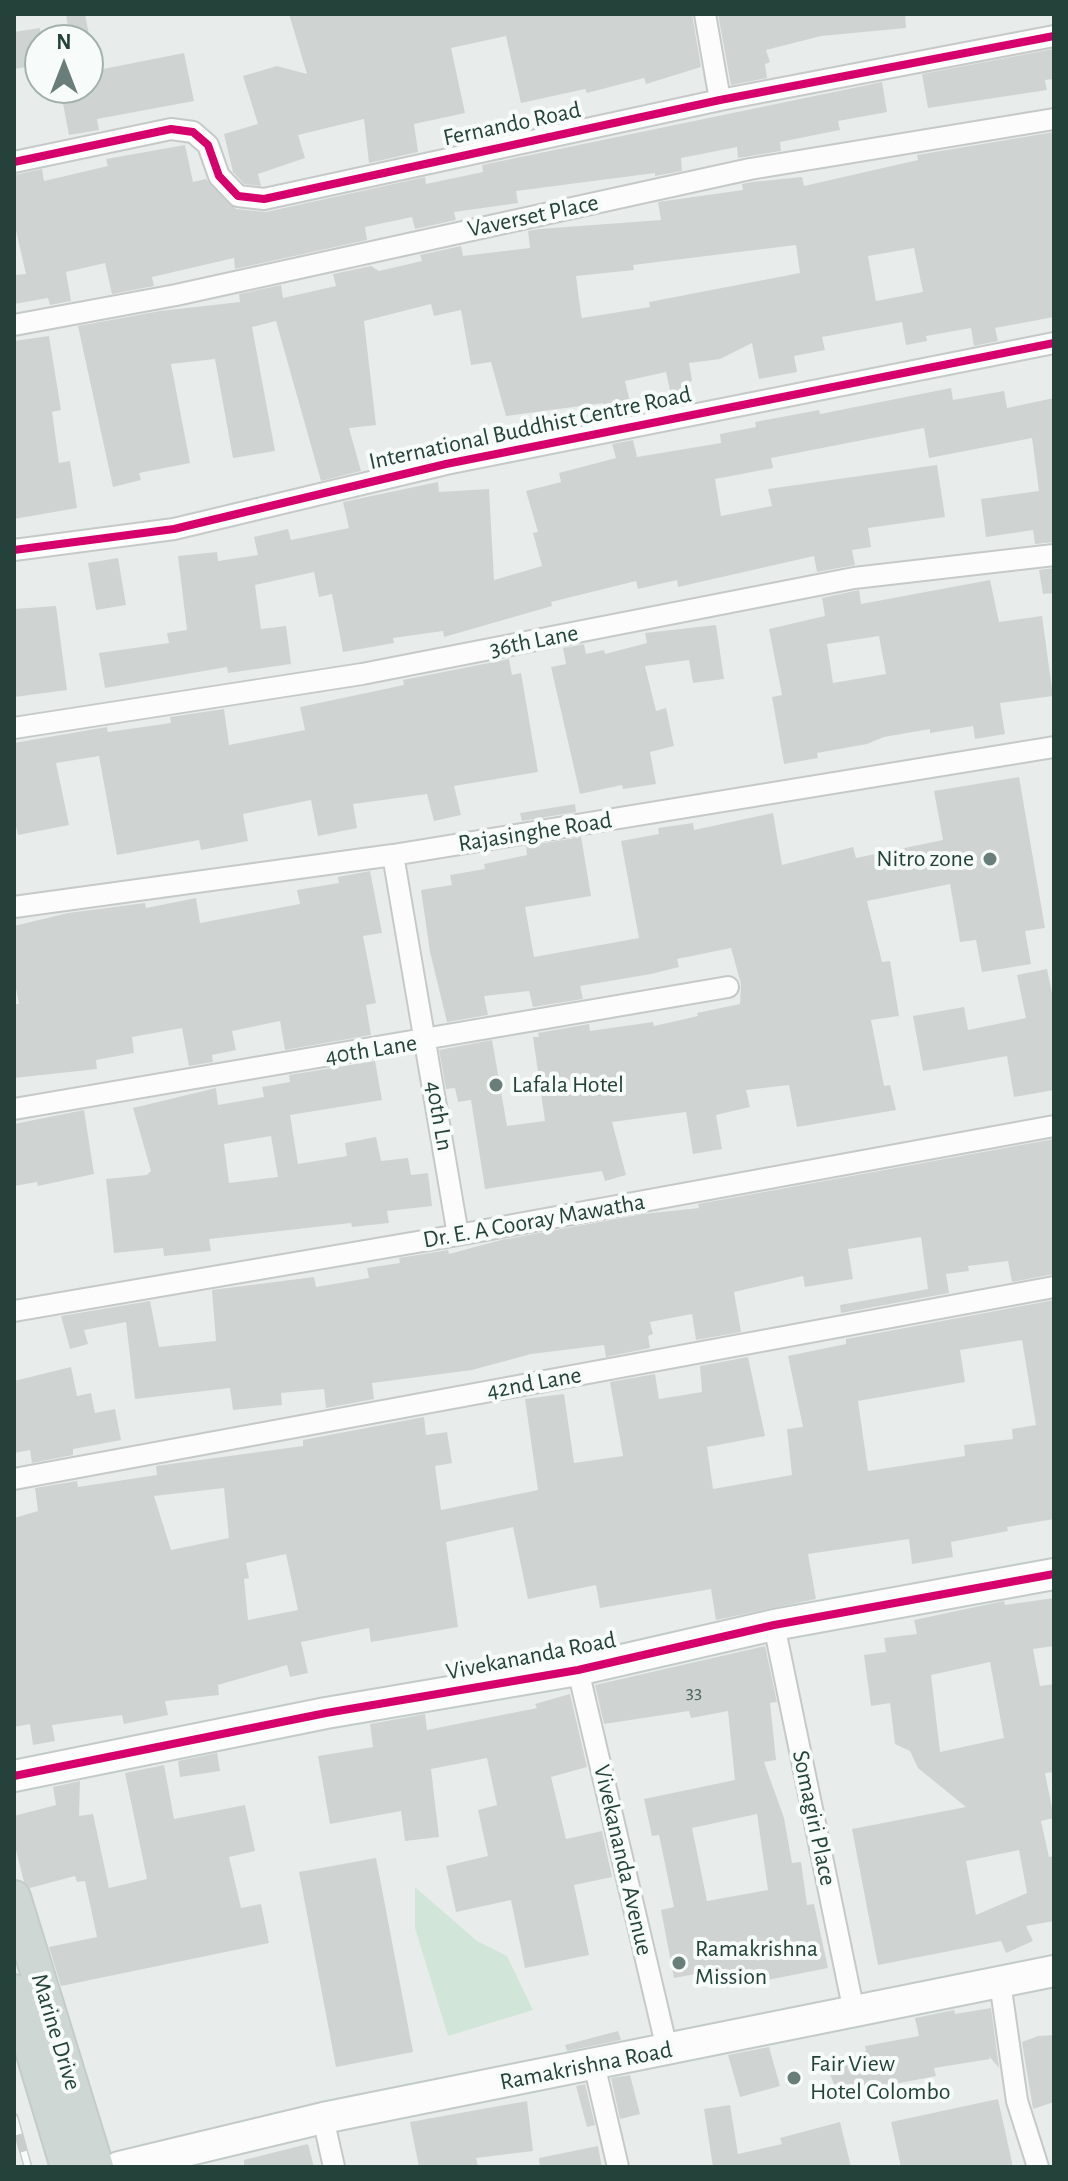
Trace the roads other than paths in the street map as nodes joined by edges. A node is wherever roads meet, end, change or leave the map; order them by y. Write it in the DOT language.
graph roads {
  1 [pos="705,14"];
  2 [pos="1054,36"];
  3 [pos="720,100"];
  4 [pos="1054,119"];
  5 [pos="14,162"];
  6 [pos="14,325"];
  7 [pos="1054,343"];
  8 [pos="14,550"];
  9 [pos="1054,555"];
  10 [pos="14,728"];
  11 [pos="1054,747"];
  12 [pos="393,855"];
  13 [pos="14,907"];
  14 [pos="728,987"];
  15 [pos="426,1041"];
  16 [pos="14,1109"];
  17 [pos="1054,1126"];
  18 [pos="458,1235"];
  19 [pos="1054,1287"];
  20 [pos="14,1311"];
  21 [pos="14,1479"];
  22 [pos="1054,1574"];
  23 [pos="774,1625"];
  24 [pos="578,1670"];
  25 [pos="14,1776"];
  26 [pos="14,1897"];
  27 [pos="1054,1971"];
  28 [pos="1000,1982"];
  29 [pos="14,1991"];
  30 [pos="854,2012"];
  31 [pos="667,2049"];
  32 [pos="594,2064"];
  33 [pos="323,2118"];
  34 [pos="67,2167"];
  35 [pos="97,2167"];
  36 [pos="119,2167"];
  37 [pos="334,2167"];
  38 [pos="618,2167"];
  39 [pos="1038,2167"];
  1 -- 3 [label="street"];
  2 -- 3 [label="street, Fernando Road"];
  3 -- 5 [label="street, Fernando Road"];
  4 -- 6 [label="street, Vaverset Place"];
  7 -- 8 [label="street, International Buddhist Centre Road"];
  9 -- 10 [label="street, 36th Lane"];
  11 -- 12 [label="street, Rajasinghe Road"];
  12 -- 13 [label="street, Rajasinghe Road"];
  12 -- 15 [label="street, 40th Ln"];
  14 -- 15 [label="street, 40th Lane"];
  15 -- 16 [label="street, 40th Lane"];
  15 -- 18 [label="street, 40th Ln"];
  17 -- 18 [label="street, Dr. E. A Cooray Mawatha"];
  18 -- 20 [label="street, Dr. E. A Cooray Mawatha"];
  19 -- 21 [label="street, 42nd Lane"];
  22 -- 23 [label="street, Vivekananda Road"];
  23 -- 24 [label="street, Vivekananda Road"];
  23 -- 30 [label="street, Somagiri Place"];
  24 -- 25 [label="street, Vivekananda Road"];
  24 -- 31 [label="street, Vivekananda Avenue"];
  26 -- 35 [label="main road, Marine Drive"];
  27 -- 28 [label="street, Ramakrishna Road"];
  28 -- 30 [label="street, Ramakrishna Road"];
  28 -- 39 [label="street"];
  29 -- 34 [label="main road, Marine Drive"];
  30 -- 31 [label="street, Ramakrishna Road"];
  31 -- 32 [label="street, Ramakrishna Road"];
  32 -- 33 [label="street, Ramakrishna Road"];
  32 -- 38 [label="street"];
  33 -- 36 [label="street, Ramakrishna Road"];
  33 -- 37 [label="street"];
}
